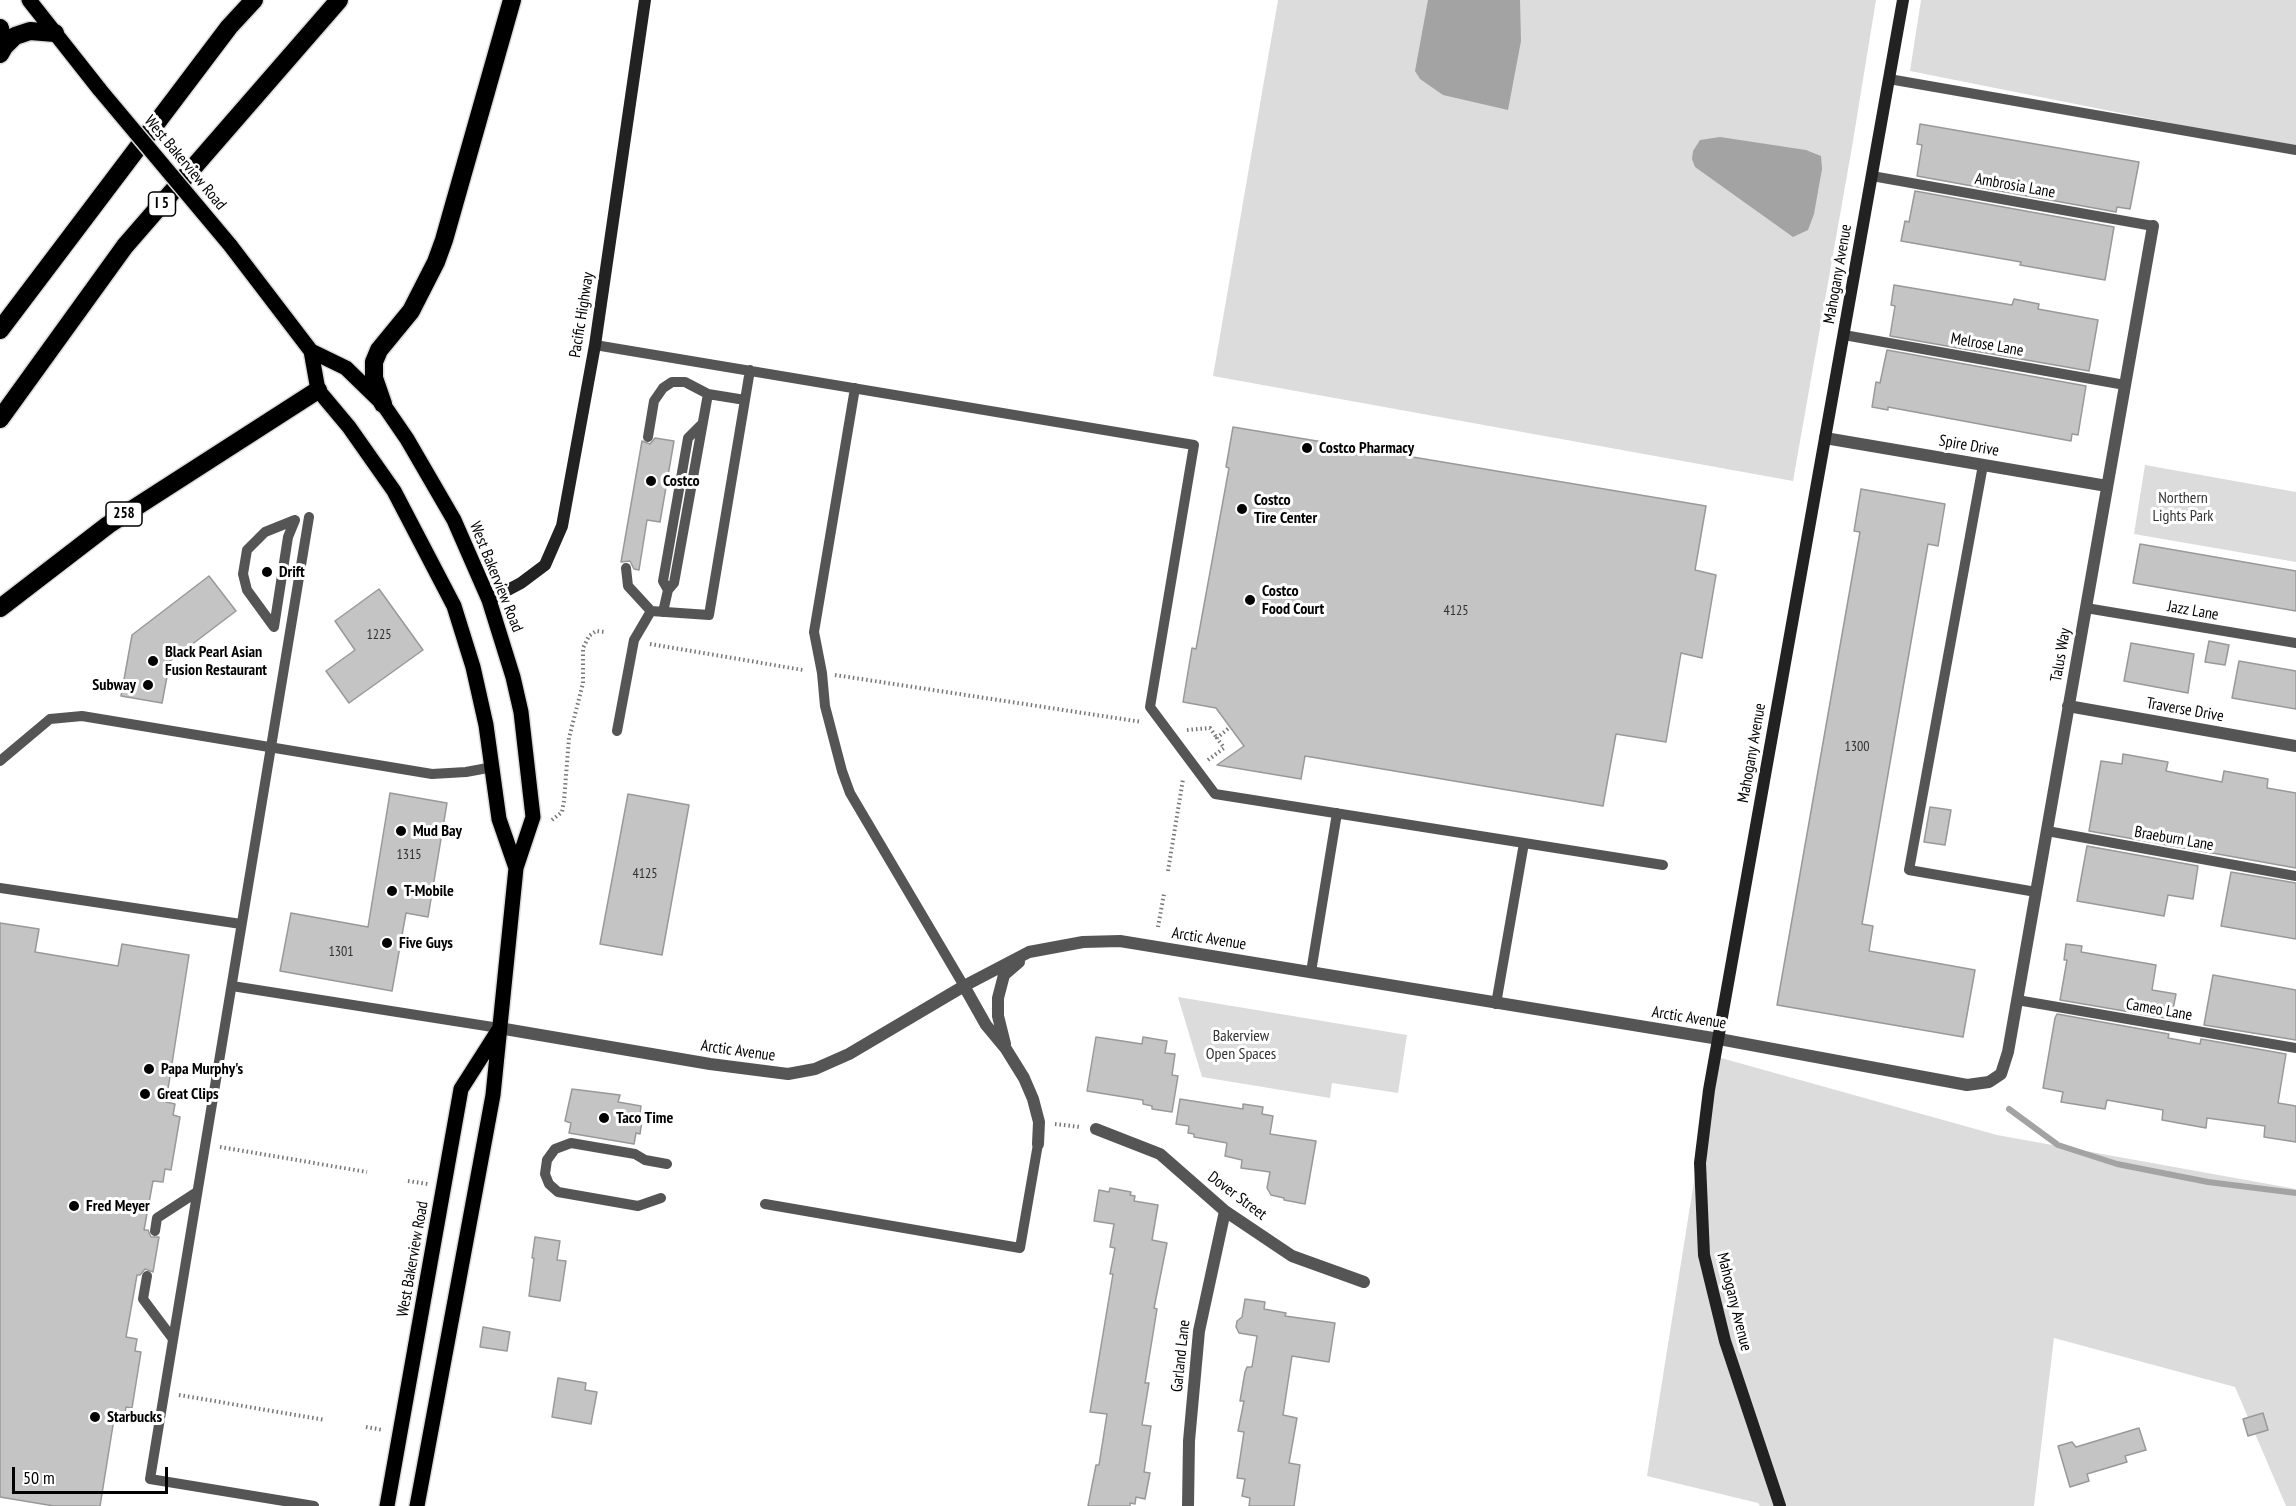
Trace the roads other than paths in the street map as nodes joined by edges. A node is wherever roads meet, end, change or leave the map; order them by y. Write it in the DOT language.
graph roads {
  1 [pos="29,0"];
  2 [pos="254,0"];
  3 [pos="339,0"];
  4 [pos="512,0"];
  5 [pos="645,0"];
  6 [pos="1903,0"];
  7 [pos="0,28"];
  8 [pos="55,33"];
  9 [pos="2,50"];
  10 [pos="1889,79"];
  11 [pos="2296,150"];
  12 [pos="1872,176"];
  13 [pos="2153,226"];
  14 [pos="0,330"];
  15 [pos="1844,335"];
  16 [pos="595,345"];
  17 [pos="310,351"];
  18 [pos="750,370"];
  19 [pos="2125,385"];
  20 [pos="855,388"];
  21 [pos="318,390"];
  22 [pos="708,394"];
  23 [pos="745,400"];
  24 [pos="383,404"];
  25 [pos="0,419"];
  26 [pos="648,436"];
  27 [pos="1825,438"];
  28 [pos="1983,465"];
  29 [pos="2107,486"];
  30 [pos="309,516"];
  31 [pos="626,568"];
  32 [pos="247,591"];
  33 [pos="489,600"];
  34 [pos="0,608"];
  35 [pos="2086,608"];
  36 [pos="651,612"];
  37 [pos="663,612"];
  38 [pos="2296,643"];
  39 [pos="2068,706"];
  40 [pos="616,731"];
  41 [pos="2296,746"];
  42 [pos="271,747"];
  43 [pos="0,761"];
  44 [pos="493,767"];
  45 [pos="1337,813"];
  46 [pos="2047,831"];
  47 [pos="1524,843"];
  48 [pos="1663,865"];
  49 [pos="516,868"];
  50 [pos="2296,876"];
  51 [pos="0,888"];
  52 [pos="2036,892"];
  53 [pos="241,924"];
  54 [pos="1029,952"];
  55 [pos="1311,972"];
  56 [pos="232,986"];
  57 [pos="964,986"];
  58 [pos="2017,1000"];
  59 [pos="1496,1004"];
  60 [pos="499,1028"];
  61 [pos="1719,1040"];
  62 [pos="2296,1048"];
  63 [pos="1005,1049"];
  64 [pos="1989,1082"];
  65 [pos="1096,1129"];
  66 [pos="1038,1144"];
  67 [pos="667,1164"];
  68 [pos="197,1192"];
  69 [pos="661,1198"];
  70 [pos="765,1204"];
  71 [pos="1225,1211"];
  72 [pos="155,1231"];
  73 [pos="147,1276"];
  74 [pos="1364,1282"];
  75 [pos="173,1339"];
  76 [pos="314,1506"];
  77 [pos="387,1506"];
  78 [pos="417,1506"];
  79 [pos="1188,1506"];
  80 [pos="1780,1506"];
  1 -- 8 [label="main road, West Bakerview Road"];
  2 -- 14 [label="highway"];
  3 -- 25 [label="highway, I 5"];
  4 -- 24 [label="highway"];
  5 -- 16 [label="street, Pacific Highway"];
  6 -- 10 [label="street, Mahogany Avenue"];
  7 -- 9 [label="highway"];
  8 -- 9 [label="highway"];
  8 -- 17 [label="main road, West Bakerview Road, bridge"];
  10 -- 11 [label="lane"];
  10 -- 12 [label="street, Mahogany Avenue"];
  12 -- 13 [label="lane, Ambrosia Lane"];
  12 -- 15 [label="street, Mahogany Avenue"];
  13 -- 19 [label="street, Talus Way"];
  15 -- 19 [label="lane, Melrose Lane"];
  15 -- 27 [label="street, Mahogany Avenue"];
  16 -- 18 [label="lane"];
  16 -- 33 [label="street, Pacific Highway"];
  17 -- 21 [label="main road, West Bakerview Road"];
  17 -- 24 [label="main road, West Bakerview Road"];
  18 -- 20 [label="lane"];
  18 -- 23 [label="lane"];
  19 -- 29 [label="street, Talus Way"];
  20 -- 45 [label="lane"];
  20 -- 57 [label="lane"];
  21 -- 34 [label="highway, 258"];
  21 -- 44 [label="main road, West Bakerview Road"];
  22 -- 23 [label="lane"];
  22 -- 26 [label="lane"];
  22 -- 37 [label="lane"];
  23 -- 37 [label="lane"];
  24 -- 33 [label="main road, West Bakerview Road"];
  27 -- 28 [label="street, Spire Drive"];
  27 -- 61 [label="street, Mahogany Avenue"];
  28 -- 29 [label="street, Spire Drive"];
  28 -- 52 [label="lane"];
  29 -- 35 [label="street, Talus Way"];
  30 -- 42 [label="lane"];
  31 -- 36 [label="lane"];
  32 -- 32 [label="lane"];
  33 -- 49 [label="main road, West Bakerview Road"];
  35 -- 38 [label="lane, Jazz Lane"];
  35 -- 39 [label="street, Talus Way"];
  36 -- 37 [label="lane"];
  36 -- 40 [label="lane"];
  39 -- 41 [label="street, Traverse Drive"];
  39 -- 46 [label="street, Talus Way"];
  42 -- 43 [label="lane"];
  42 -- 44 [label="lane"];
  42 -- 53 [label="lane"];
  44 -- 49 [label="main road, West Bakerview Road"];
  45 -- 47 [label="lane"];
  45 -- 55 [label="lane"];
  46 -- 50 [label="lane, Braeburn Lane"];
  46 -- 52 [label="street, Talus Way"];
  47 -- 48 [label="lane"];
  47 -- 59 [label="lane"];
  49 -- 60 [label="main road, West Bakerview Road"];
  51 -- 53 [label="lane"];
  52 -- 58 [label="street, Talus Way"];
  53 -- 56 [label="lane"];
  54 -- 55 [label="street, Arctic Avenue"];
  54 -- 57 [label="street, Arctic Avenue"];
  54 -- 63 [label="street"];
  55 -- 59 [label="street, Arctic Avenue"];
  56 -- 60 [label="lane, Arctic Avenue"];
  56 -- 68 [label="lane"];
  57 -- 60 [label="street, Arctic Avenue"];
  57 -- 63 [label="street"];
  58 -- 62 [label="lane, Cameo Lane"];
  58 -- 64 [label="street, Talus Way"];
  59 -- 61 [label="street, Arctic Avenue"];
  60 -- 77 [label="main road, West Bakerview Road"];
  60 -- 78 [label="main road, West Bakerview Road"];
  61 -- 64 [label="street, Arctic Avenue"];
  61 -- 80 [label="street, Mahogany Avenue"];
  63 -- 66 [label="street"];
  65 -- 71 [label="street, Dover Street"];
  66 -- 70 [label="lane"];
  67 -- 69 [label="lane"];
  68 -- 72 [label="lane"];
  68 -- 75 [label="lane"];
  71 -- 74 [label="street, Dover Street"];
  71 -- 79 [label="street, Garland Lane"];
  73 -- 75 [label="lane"];
  75 -- 76 [label="lane"];
}
